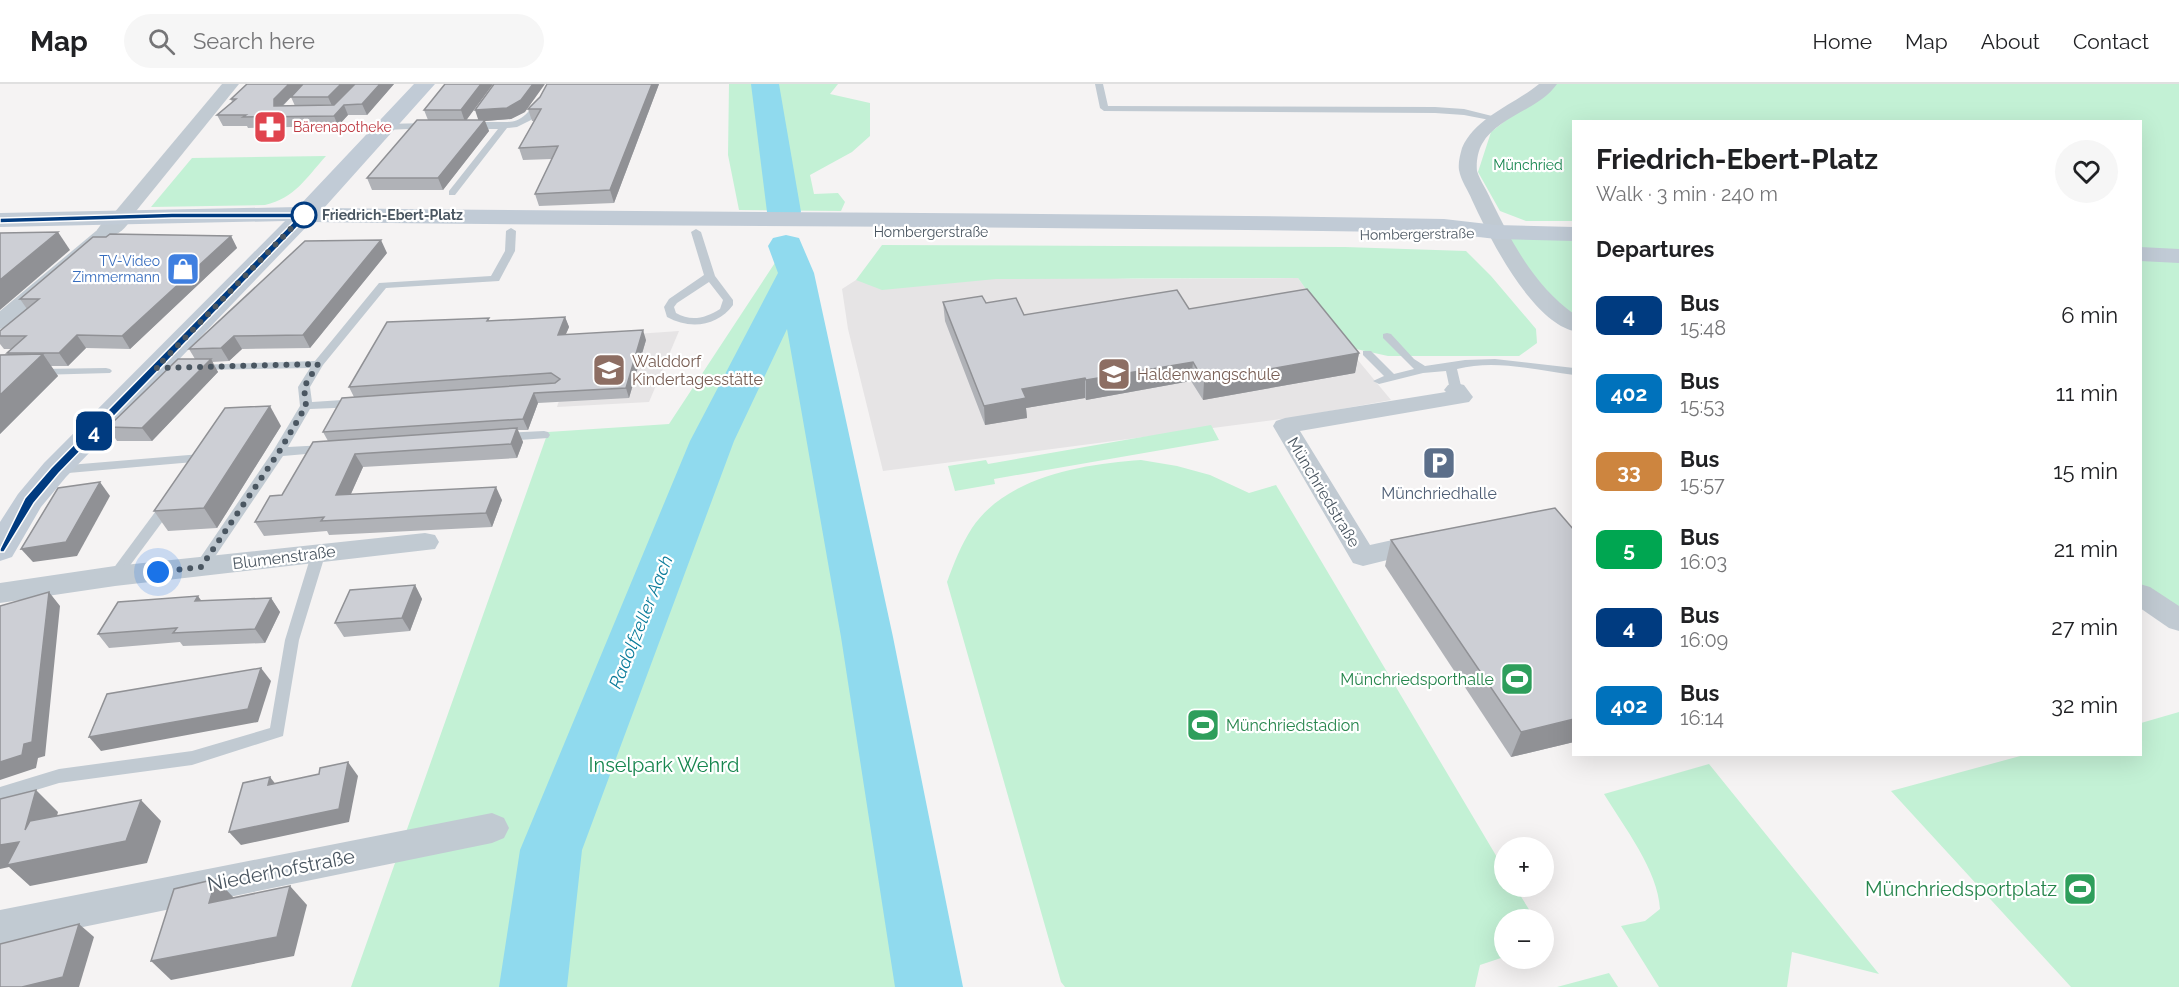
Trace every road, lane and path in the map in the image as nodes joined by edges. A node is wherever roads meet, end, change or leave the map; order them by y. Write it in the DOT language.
graph roads {
  1 [pos="231,84"];
  2 [pos="425,84"];
  3 [pos="552,84"];
  4 [pos="1099,84"];
  5 [pos="1549,84"];
  6 [pos="475,118"];
  7 [pos="1500,119"];
  8 [pos="435,126"];
  9 [pos="458,126"];
  10 [pos="469,126"];
  11 [pos="504,126"];
  12 [pos="385,127"];
  13 [pos="452,193"];
  14 [pos="0,220"];
  15 [pos="298,222"];
  16 [pos="115,224"];
  17 [pos="709,228"];
  18 [pos="511,231"];
  19 [pos="0,232"];
  20 [pos="1496,232"];
  21 [pos="1572,234"];
  22 [pos="2142,254"];
  23 [pos="2179,256"];
  24 [pos="710,276"];
  25 [pos="0,322"];
  26 [pos="1572,324"];
  27 [pos="1387,336"];
  28 [pos="1367,354"];
  29 [pos="318,364"];
  30 [pos="170,368"];
  31 [pos="1423,370"];
  32 [pos="106,371"];
  33 [pos="22,372"];
  34 [pos="1572,372"];
  35 [pos="1392,378"];
  36 [pos="1454,379"];
  37 [pos="1379,381"];
  38 [pos="365,402"];
  39 [pos="306,406"];
  40 [pos="544,435"];
  41 [pos="486,439"];
  42 [pos="336,448"];
  43 [pos="279,452"];
  44 [pos="55,470"];
  45 [pos="188,477"];
  46 [pos="174,495"];
  47 [pos="1450,537"];
  48 [pos="425,542"];
  49 [pos="0,549"];
  50 [pos="319,552"];
  51 [pos="201,567"];
  52 [pos="115,576"];
  53 [pos="0,593"];
  54 [pos="2142,595"];
  55 [pos="2179,620"];
  56 [pos="0,794"];
  57 [pos="492,828"];
  58 [pos="0,927"];
  1 -- 16 [label="street"];
  2 -- 12 [label="main road"];
  3 -- 11 [label="lane"];
  4 -- 7 [label="lane"];
  5 -- 7 [label="street"];
  6 -- 10 [label="lane"];
  7 -- 20 [label="street"];
  8 -- 12 [label="lane"];
  9 -- 10 [label="lane"];
  10 -- 11 [label="lane"];
  11 -- 13 [label="lane"];
  12 -- 15 [label="main road"];
  14 -- 16 [label="main road"];
  15 -- 16 [label="main road"];
  15 -- 17 [label="main road, Hombergerstraße"];
  15 -- 18 [label="main road, Hombergerstraße"];
  15 -- 30 [label="main road"];
  16 -- 19 [label="main road"];
  16 -- 25 [label="street"];
  17 -- 18 [label="main road, Hombergerstraße"];
  17 -- 20 [label="main road, Hombergerstraße"];
  17 -- 24 [label="lane"];
  18 -- 29 [label="lane"];
  20 -- 21 [label="main road, Hombergerstraße"];
  20 -- 26 [label="street"];
  22 -- 23 [label="main road"];
  24 -- 24 [label="lane"];
  27 -- 31 [label="lane"];
  28 -- 35 [label="lane"];
  29 -- 30 [label="lane"];
  29 -- 39 [label="lane"];
  30 -- 44 [label="main road"];
  31 -- 35 [label="lane"];
  31 -- 36 [label="lane"];
  32 -- 33 [label="lane"];
  34 -- 36 [label="lane, Münchriedstraße"];
  35 -- 37 [label="lane"];
  36 -- 47 [label="street, Münchriedstraße"];
  38 -- 39 [label="lane"];
  39 -- 43 [label="lane"];
  40 -- 41 [label="lane"];
  42 -- 43 [label="lane"];
  43 -- 51 [label="lane"];
  44 -- 45 [label="lane"];
  44 -- 49 [label="main road"];
  46 -- 52 [label="lane"];
  48 -- 50 [label="street, Blumenstraße"];
  50 -- 51 [label="street, Blumenstraße"];
  50 -- 56 [label="lane"];
  51 -- 52 [label="street, Blumenstraße"];
  52 -- 53 [label="street, Blumenstraße"];
  54 -- 55 [label="street"];
  57 -- 58 [label="street, Niederhofstraße"];
}
